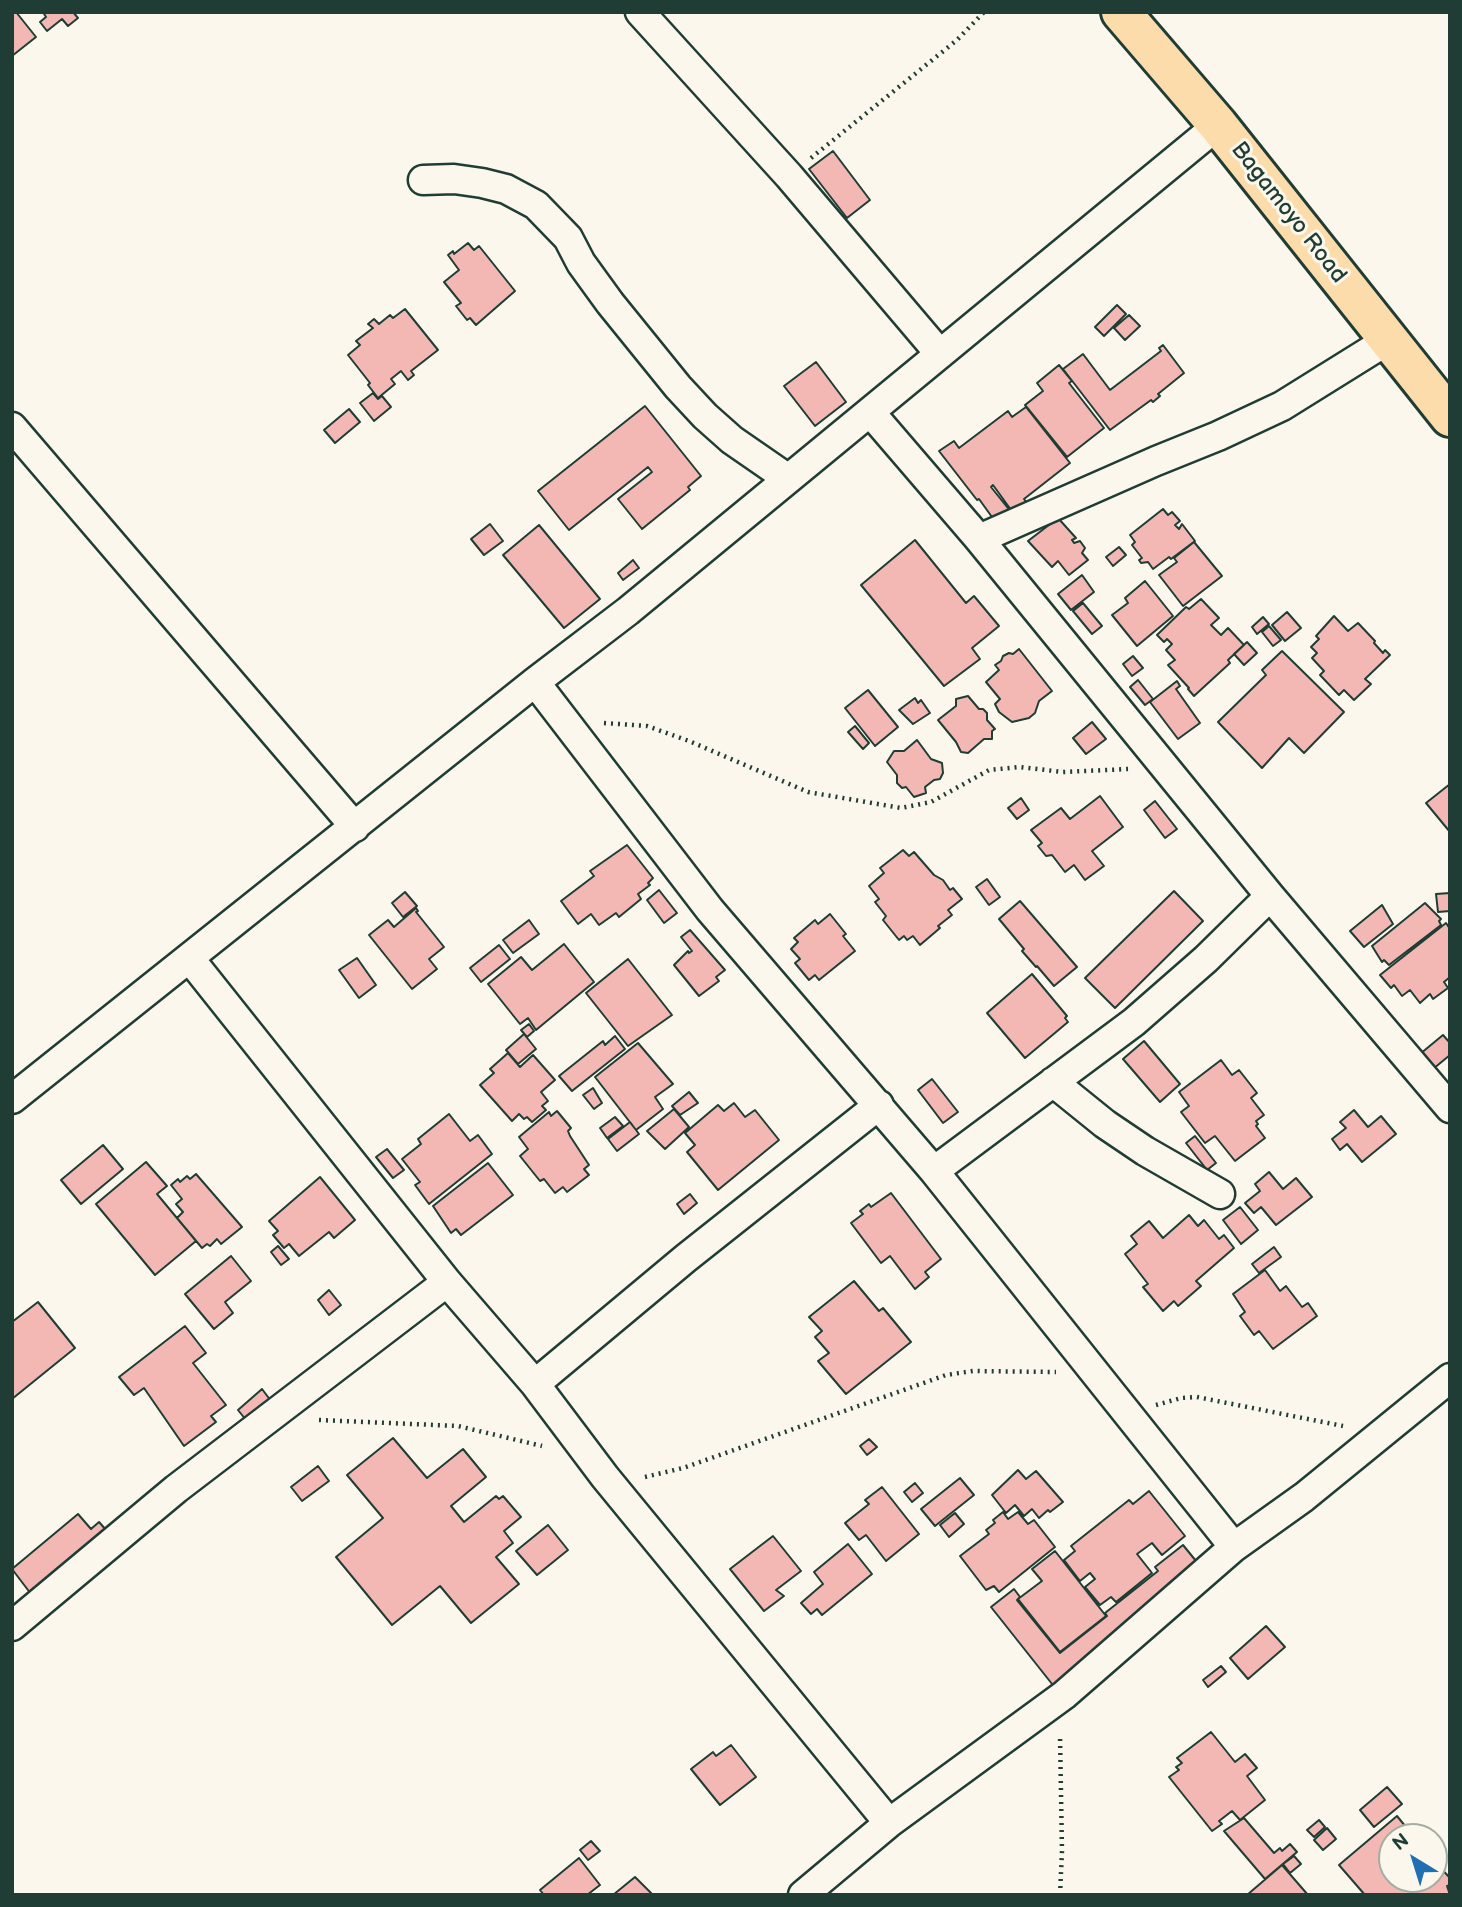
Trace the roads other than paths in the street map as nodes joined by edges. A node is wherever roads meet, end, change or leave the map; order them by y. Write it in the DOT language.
graph roads {
  1 [pos="640,12"];
  2 [pos="1121,12"];
  3 [pos="1217,125"];
  4 [pos="423,180"];
  5 [pos="1388,340"];
  6 [pos="940,354"];
  7 [pos="870,412"];
  8 [pos="1450,417"];
  9 [pos="12,427"];
  10 [pos="787,478"];
  11 [pos="979,538"];
  12 [pos="536,682"];
  13 [pos="355,827"];
  14 [pos="1270,896"];
  15 [pos="190,959"];
  16 [pos="1054,1082"];
  17 [pos="12,1099"];
  18 [pos="879,1105"];
  19 [pos="1450,1108"];
  20 [pos="934,1171"];
  21 [pos="1220,1194"];
  22 [pos="447,1282"];
  23 [pos="1450,1378"];
  24 [pos="535,1384"];
  25 [pos="1234,1547"];
  26 [pos="12,1626"];
  27 [pos="889,1823"];
  28 [pos="803,1895"];
  1 -- 6 [label="street"];
  2 -- 3 [label="highway, Bagamoyo Road"];
  3 -- 5 [label="highway, Bagamoyo Road"];
  3 -- 6 [label="street"];
  4 -- 10 [label="street"];
  5 -- 8 [label="highway, Bagamoyo Road"];
  5 -- 11 [label="street"];
  6 -- 7 [label="street"];
  7 -- 10 [label="street"];
  7 -- 11 [label="street"];
  9 -- 13 [label="street"];
  10 -- 12 [label="street"];
  11 -- 14 [label="street"];
  12 -- 13 [label="street"];
  12 -- 18 [label="street"];
  13 -- 15 [label="street"];
  14 -- 16 [label="street"];
  14 -- 19 [label="street"];
  15 -- 17 [label="street"];
  15 -- 22 [label="street"];
  16 -- 20 [label="street"];
  16 -- 21 [label="street"];
  18 -- 20 [label="street"];
  18 -- 24 [label="street"];
  20 -- 25 [label="street"];
  22 -- 24 [label="street"];
  22 -- 26 [label="street"];
  23 -- 25 [label="street"];
  24 -- 27 [label="street"];
  25 -- 27 [label="street"];
  27 -- 28 [label="street"];
}
